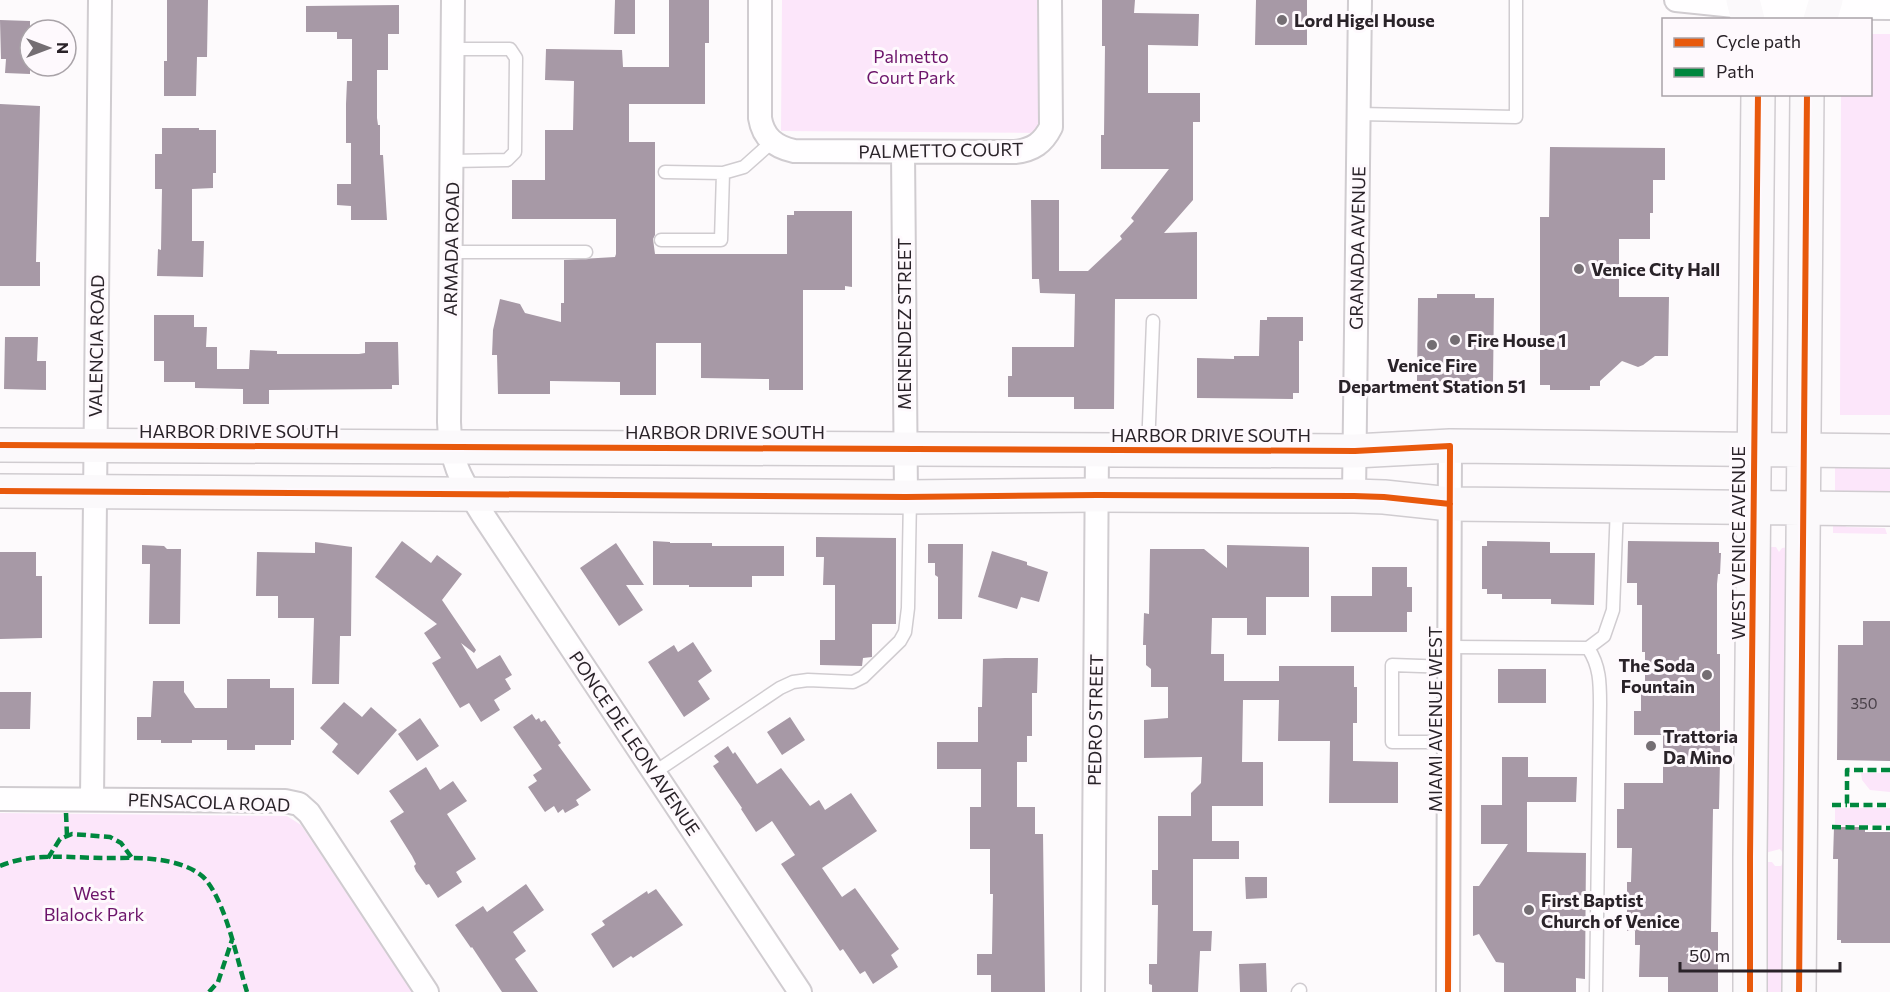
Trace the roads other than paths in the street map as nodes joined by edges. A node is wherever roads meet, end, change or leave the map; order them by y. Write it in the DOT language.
graph roads {
  1 [pos="100,0"];
  2 [pos="453,0"];
  3 [pos="760,0"];
  4 [pos="1050,0"];
  5 [pos="1360,0"];
  6 [pos="1516,0"];
  7 [pos="1676,0"];
  8 [pos="1890,8"];
  9 [pos="1745,9"];
  10 [pos="1823,9"];
  11 [pos="452,49"];
  12 [pos="1758,96"];
  13 [pos="1807,96"];
  14 [pos="1358,114"];
  15 [pos="772,142"];
  16 [pos="903,152"];
  17 [pos="452,160"];
  18 [pos="665,172"];
  19 [pos="723,173"];
  20 [pos="661,240"];
  21 [pos="450,252"];
  22 [pos="586,252"];
  23 [pos="1153,321"];
  24 [pos="0,445"];
  25 [pos="95,445"];
  26 [pos="450,446"];
  27 [pos="1450,446"];
  28 [pos="905,448"];
  29 [pos="1097,449"];
  30 [pos="1148,449"];
  31 [pos="1754,449"];
  32 [pos="1804,450"];
  33 [pos="1355,451"];
  34 [pos="1890,451"];
  35 [pos="0,491"];
  36 [pos="94,491"];
  37 [pos="471,494"];
  38 [pos="1097,495"];
  39 [pos="908,496"];
  40 [pos="1354,496"];
  41 [pos="1450,504"];
  42 [pos="1617,506"];
  43 [pos="1754,507"];
  44 [pos="1804,507"];
  45 [pos="1890,509"];
  46 [pos="1588,648"];
  47 [pos="1451,657"];
  48 [pos="1450,742"];
  49 [pos="655,772"];
  50 [pos="0,799"];
  51 [pos="92,799"];
  52 [pos="428,992"];
  53 [pos="800,992"];
  54 [pos="1093,992"];
  55 [pos="1448,992"];
  56 [pos="1596,992"];
  57 [pos="1750,992"];
  58 [pos="1799,992"];
  1 -- 25 [label="street, VALENCIA ROAD"];
  2 -- 11 [label="street, ARMADA ROAD"];
  3 -- 15 [label="street"];
  4 -- 16 [label="street, PALMETTO COURT"];
  5 -- 14 [label="street, GRANADA AVENUE"];
  6 -- 14 [label="lane"];
  7 -- 9 [label="street"];
  8 -- 10 [label="street"];
  9 -- 10 [label="street"];
  11 -- 17 [label="street, ARMADA ROAD"];
  11 -- 17 [label="lane"];
  12 -- 31 [label="street, WEST VENICE AVENUE"];
  13 -- 32 [label="street"];
  14 -- 33 [label="street, GRANADA AVENUE"];
  15 -- 16 [label="street, PALMETTO COURT"];
  15 -- 19 [label="lane"];
  16 -- 28 [label="street, MENENDEZ STREET"];
  17 -- 21 [label="street, ARMADA ROAD"];
  18 -- 19 [label="lane"];
  19 -- 20 [label="lane"];
  21 -- 22 [label="lane"];
  21 -- 26 [label="street, ARMADA ROAD"];
  23 -- 30 [label="lane"];
  24 -- 25 [label="street, HARBOR DRIVE SOUTH"];
  25 -- 26 [label="street, HARBOR DRIVE SOUTH"];
  25 -- 36 [label="street, VALENCIA ROAD"];
  26 -- 28 [label="street, HARBOR DRIVE SOUTH"];
  26 -- 37 [label="street, ARMADA ROAD"];
  27 -- 31 [label="street, HARBOR DRIVE SOUTH"];
  27 -- 33 [label="street, HARBOR DRIVE SOUTH"];
  27 -- 41 [label="street, MIAMI AVENUE WEST"];
  28 -- 29 [label="street, HARBOR DRIVE SOUTH"];
  28 -- 39 [label="street, MENENDEZ STREET"];
  29 -- 30 [label="street, HARBOR DRIVE SOUTH"];
  29 -- 38 [label="street, PEDRO STREET"];
  30 -- 33 [label="street, HARBOR DRIVE SOUTH"];
  31 -- 32 [label="street, HARBOR DRIVE SOUTH"];
  31 -- 43 [label="street, WEST VENICE AVENUE"];
  32 -- 34 [label="street, HARBOR DRIVE SOUTH"];
  32 -- 44 [label="street"];
  33 -- 40 [label="street, GRANADA AVENUE"];
  35 -- 36 [label="street"];
  36 -- 37 [label="street"];
  36 -- 51 [label="street, VALENCIA ROAD"];
  37 -- 39 [label="street"];
  37 -- 49 [label="street, PONCE DE LEON AVENUE"];
  38 -- 39 [label="street"];
  38 -- 40 [label="street"];
  38 -- 54 [label="street, PEDRO STREET"];
  39 -- 49 [label="lane"];
  40 -- 41 [label="street"];
  41 -- 42 [label="street"];
  41 -- 47 [label="street, MIAMI AVENUE WEST"];
  42 -- 43 [label="street"];
  42 -- 46 [label="lane"];
  43 -- 44 [label="street"];
  43 -- 57 [label="street, WEST VENICE AVENUE"];
  44 -- 45 [label="street"];
  44 -- 58 [label="street"];
  46 -- 47 [label="lane"];
  46 -- 56 [label="lane"];
  47 -- 48 [label="street, MIAMI AVENUE WEST"];
  47 -- 48 [label="lane"];
  48 -- 55 [label="street, MIAMI AVENUE WEST"];
  49 -- 53 [label="street, PONCE DE LEON AVENUE"];
  50 -- 51 [label="street, PENSACOLA ROAD"];
  51 -- 52 [label="street, PENSACOLA ROAD"];
}
